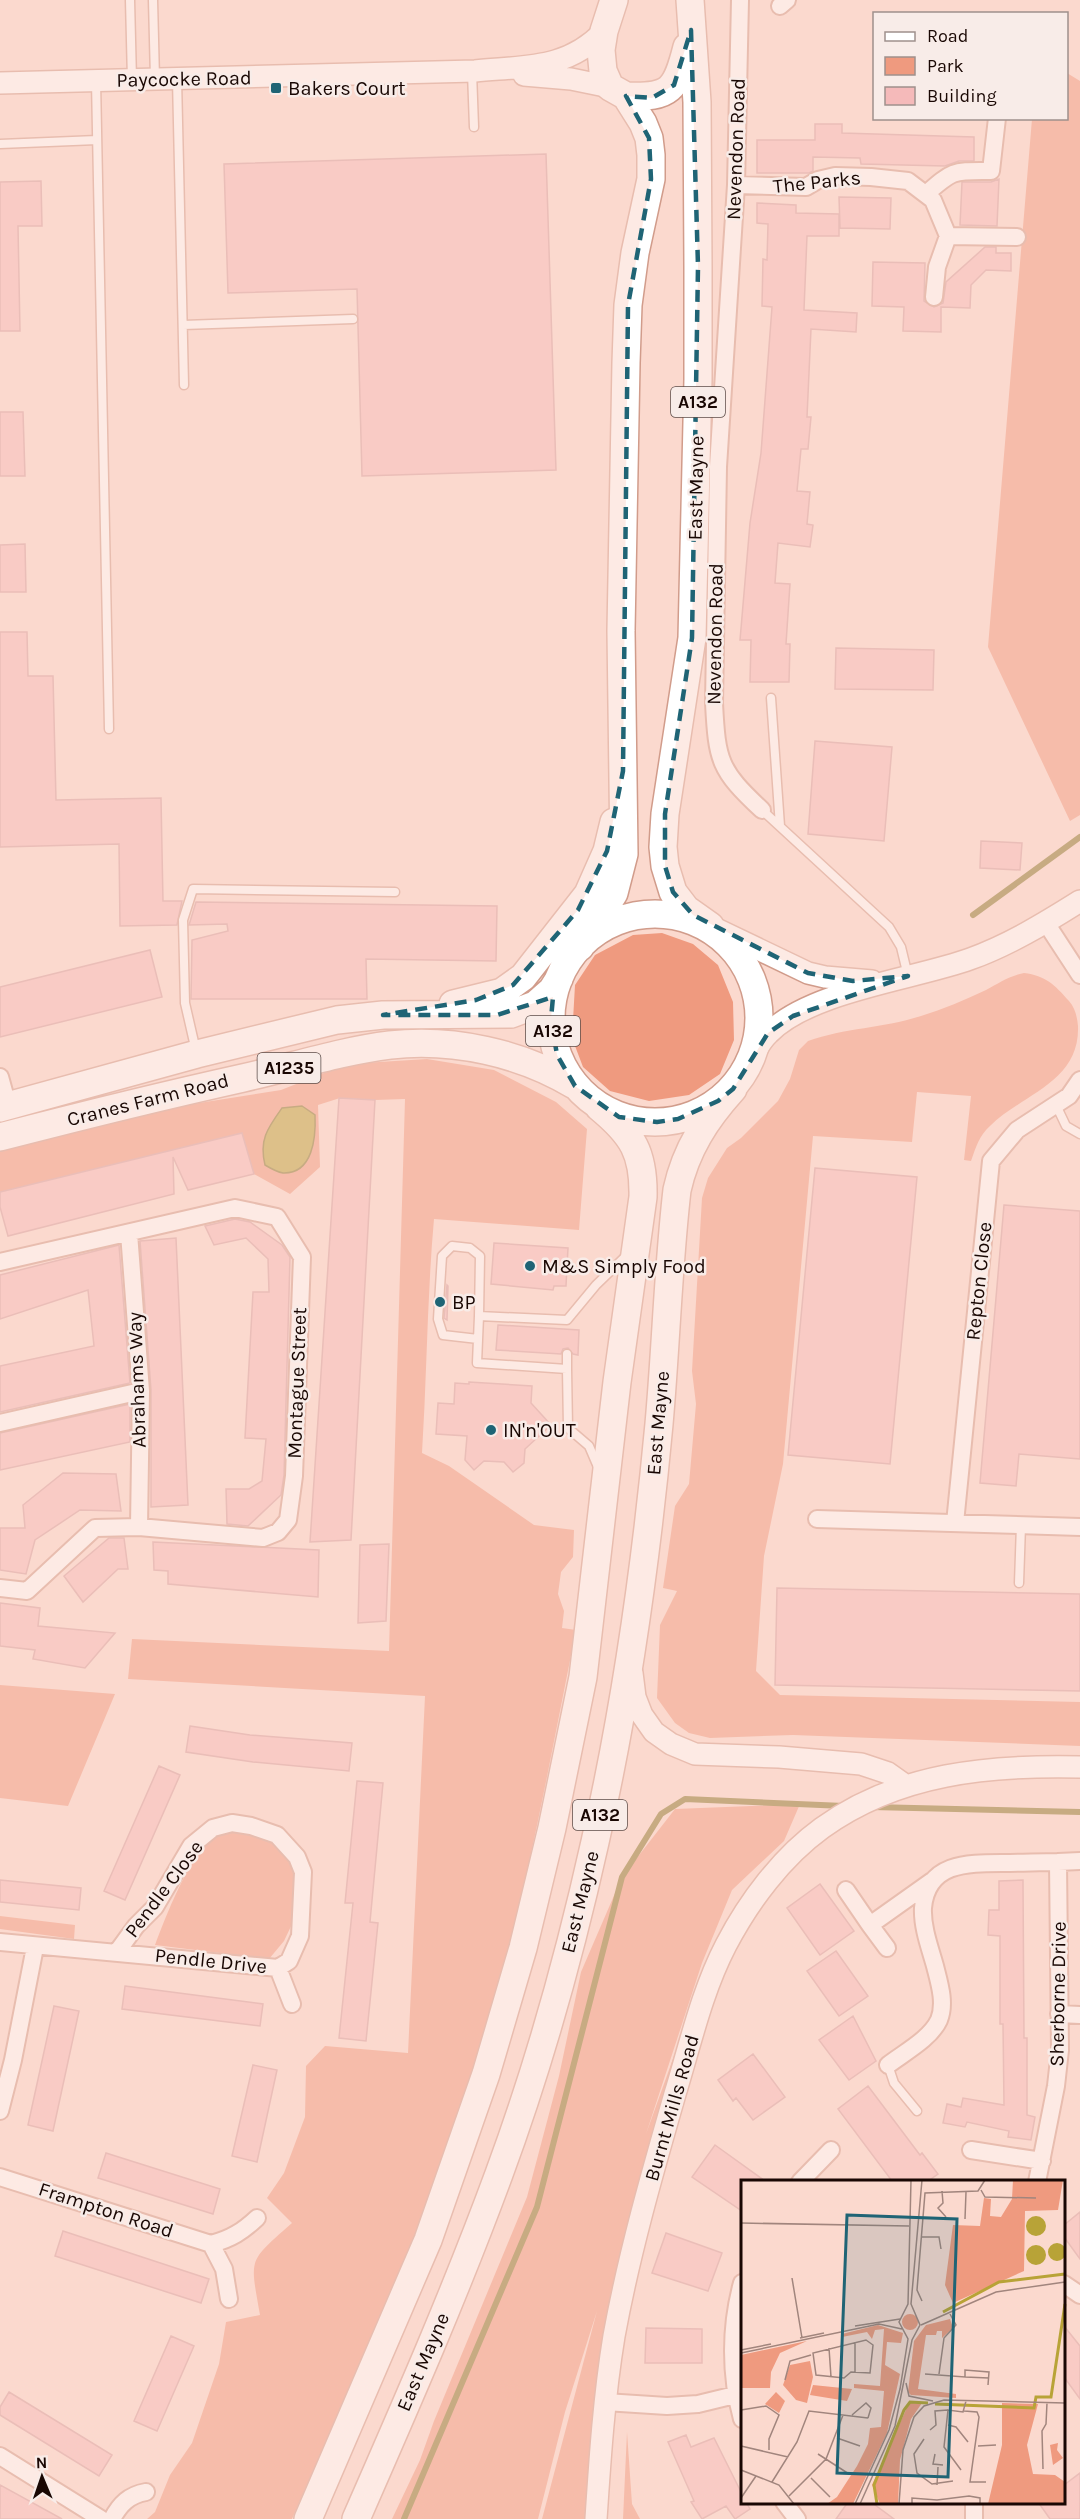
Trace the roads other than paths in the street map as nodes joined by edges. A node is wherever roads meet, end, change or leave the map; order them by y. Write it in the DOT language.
graph roads {
  1 [pos="130,0"];
  2 [pos="153,0"];
  3 [pos="614,0"];
  4 [pos="690,0"];
  5 [pos="740,0"];
  6 [pos="691,30"];
  7 [pos="604,31"];
  8 [pos="474,71"];
  9 [pos="177,79"];
  10 [pos="132,80"];
  11 [pos="155,80"];
  12 [pos="96,81"];
  13 [pos="0,83"];
  14 [pos="618,92"];
  15 [pos="997,120"];
  16 [pos="474,128"];
  17 [pos="97,140"];
  18 [pos="0,144"];
  19 [pos="736,185"];
  20 [pos="926,194"];
  21 [pos="948,236"];
  22 [pos="1017,237"];
  23 [pos="934,297"];
  24 [pos="353,319"];
  25 [pos="183,325"];
  26 [pos="184,385"];
  27 [pos="771,698"];
  28 [pos="109,729"];
  29 [pos="623,771"];
  30 [pos="762,810"];
  31 [pos="780,826"];
  32 [pos="394,892"];
  33 [pos="1080,901"];
  34 [pos="1046,923"];
  35 [pos="710,926"];
  36 [pos="580,947"];
  37 [pos="1080,975"];
  38 [pos="908,976"];
  39 [pos="560,977"];
  40 [pos="383,1015"];
  41 [pos="197,1054"];
  42 [pos="750,1059"];
  43 [pos="0,1077"];
  44 [pos="1080,1080"];
  45 [pos="575,1086"];
  46 [pos="733,1089"];
  47 [pos="1056,1105"];
  48 [pos="4,1107"];
  49 [pos="599,1107"];
  50 [pos="1080,1134"];
  51 [pos="0,1137"];
  52 [pos="129,1233"];
  53 [pos="638,1244"];
  54 [pos="0,1262"];
  55 [pos="479,1316"];
  56 [pos="478,1339"];
  57 [pos="567,1354"];
  58 [pos="567,1369"];
  59 [pos="141,1391"];
  60 [pos="0,1423"];
  61 [pos="606,1484"];
  62 [pos="817,1519"];
  63 [pos="955,1522"];
  64 [pos="1021,1525"];
  65 [pos="139,1527"];
  66 [pos="1080,1527"];
  67 [pos="1019,1583"];
  68 [pos="0,1588"];
  69 [pos="636,1613"];
  70 [pos="1080,1767"];
  71 [pos="905,1785"];
  72 [pos="1080,1861"];
  73 [pos="1058,1862"];
  74 [pos="933,1880"];
  75 [pos="846,1890"];
  76 [pos="870,1925"];
  77 [pos="0,1942"];
  78 [pos="34,1947"];
  79 [pos="887,1948"];
  80 [pos="117,1952"];
  81 [pos="278,1968"];
  82 [pos="292,2004"];
  83 [pos="1059,2014"];
  84 [pos="1080,2015"];
  85 [pos="888,2065"];
  86 [pos="0,2111"];
  87 [pos="917,2111"];
  88 [pos="831,2150"];
  89 [pos="971,2150"];
  90 [pos="1042,2161"];
  91 [pos="0,2177"];
  92 [pos="801,2180"];
  93 [pos="1037,2180"];
  94 [pos="257,2218"];
  95 [pos="212,2244"];
  96 [pos="1065,2285"];
  97 [pos="741,2287"];
  98 [pos="1080,2295"];
  99 [pos="229,2299"];
  100 [pos="735,2394"];
  101 [pos="605,2402"];
  102 [pos="741,2415"];
  103 [pos="0,2456"];
  104 [pos="146,2492"];
  105 [pos="786,2504"];
  106 [pos="102,2519"];
  107 [pos="112,2519"];
  108 [pos="308,2519"];
  109 [pos="356,2519"];
  110 [pos="596,2519"];
  111 [pos="797,2519"];
  1 -- 10 [label="lane"];
  2 -- 11 [label="lane"];
  3 -- 7 [label="main road, A132"];
  4 -- 6 [label="main road, East Mayne / A132"];
  5 -- 19 [label="street, Nevendon Road"];
  6 -- 14 [label="main road, East Mayne / A132"];
  6 -- 35 [label="main road, East Mayne / A132"];
  7 -- 8 [label="street, Paycocke Road"];
  7 -- 14 [label="main road, A132"];
  8 -- 9 [label="street, Paycocke Road"];
  8 -- 14 [label="street, Paycocke Road"];
  8 -- 16 [label="lane"];
  9 -- 11 [label="street, Paycocke Road"];
  9 -- 25 [label="lane"];
  10 -- 11 [label="street, Paycocke Road"];
  10 -- 12 [label="street, Paycocke Road"];
  12 -- 13 [label="street, Paycocke Road"];
  12 -- 17 [label="lane"];
  14 -- 29 [label="main road, A132"];
  15 -- 20 [label="street"];
  17 -- 18 [label="lane"];
  17 -- 28 [label="lane"];
  19 -- 20 [label="street, The Parks"];
  19 -- 30 [label="street, Nevendon Road"];
  20 -- 21 [label="street"];
  21 -- 22 [label="street"];
  21 -- 23 [label="street"];
  24 -- 25 [label="lane"];
  25 -- 26 [label="lane"];
  27 -- 31 [label="lane"];
  29 -- 36 [label="main road, A132"];
  29 -- 40 [label="main road"];
  30 -- 31 [label="lane, Nevendon Road"];
  31 -- 38 [label="lane, Nevendon Road"];
  32 -- 41 [label="lane"];
  33 -- 34 [label="street"];
  34 -- 37 [label="street"];
  34 -- 38 [label="street"];
  35 -- 36 [label="main road, A132"];
  35 -- 38 [label="street"];
  35 -- 42 [label="main road, A132"];
  36 -- 39 [label="main road, A132"];
  38 -- 42 [label="street"];
  39 -- 40 [label="main road, Cranes Farm Road / A1235"];
  39 -- 45 [label="main road, A132"];
  40 -- 41 [label="main road, Cranes Farm Road / A1235"];
  41 -- 48 [label="main road, Cranes Farm Road / A1235"];
  42 -- 46 [label="main road, A132"];
  43 -- 48 [label="street"];
  44 -- 47 [label="street, Repton Close"];
  45 -- 49 [label="main road, A132"];
  45 -- 51 [label="main road, Cranes Farm Road / A1235"];
  46 -- 49 [label="main road, A132"];
  46 -- 69 [label="main road, East Mayne / A132"];
  47 -- 50 [label="lane"];
  47 -- 63 [label="street, Repton Close"];
  49 -- 53 [label="main road, A132"];
  52 -- 54 [label="street, Montague Street"];
  52 -- 59 [label="street, Abrahams Way"];
  52 -- 65 [label="street, Montague Street"];
  53 -- 55 [label="lane"];
  53 -- 61 [label="main road, A132"];
  55 -- 56 [label="lane"];
  55 -- 56 [label="lane"];
  56 -- 58 [label="lane"];
  57 -- 58 [label="lane"];
  58 -- 61 [label="lane"];
  59 -- 60 [label="street"];
  59 -- 65 [label="street, Abrahams Way"];
  61 -- 108 [label="main road, A132"];
  62 -- 63 [label="street"];
  63 -- 64 [label="street"];
  64 -- 66 [label="street"];
  64 -- 67 [label="lane"];
  65 -- 68 [label="street, Montague Street"];
  69 -- 71 [label="street"];
  69 -- 109 [label="main road, East Mayne / A132"];
  70 -- 71 [label="street, Burnt Mills Road"];
  71 -- 101 [label="street, Burnt Mills Road"];
  72 -- 73 [label="street"];
  73 -- 74 [label="street"];
  73 -- 83 [label="street, Sherborne Drive"];
  74 -- 76 [label="street"];
  74 -- 85 [label="street"];
  75 -- 76 [label="street"];
  76 -- 79 [label="street"];
  77 -- 78 [label="street, Pendle Drive"];
  78 -- 80 [label="street, Pendle Drive"];
  78 -- 86 [label="street"];
  80 -- 81 [label="street, Pendle Drive"];
  80 -- 81 [label="street, Pendle Close"];
  81 -- 82 [label="street"];
  83 -- 84 [label="street"];
  83 -- 90 [label="street, Sherborne Drive"];
  85 -- 87 [label="lane"];
  88 -- 92 [label="street"];
  89 -- 90 [label="street"];
  90 -- 93 [label="street, Sherborne Drive"];
  91 -- 95 [label="street, Frampton Road"];
  94 -- 95 [label="street"];
  95 -- 99 [label="street"];
  96 -- 98 [label="street"];
  97 -- 100 [label="street"];
  100 -- 101 [label="street"];
  100 -- 102 [label="street"];
  101 -- 110 [label="street, Burnt Mills Road"];
  103 -- 106 [label="street"];
  104 -- 107 [label="street"];
  105 -- 111 [label="street"];
}
